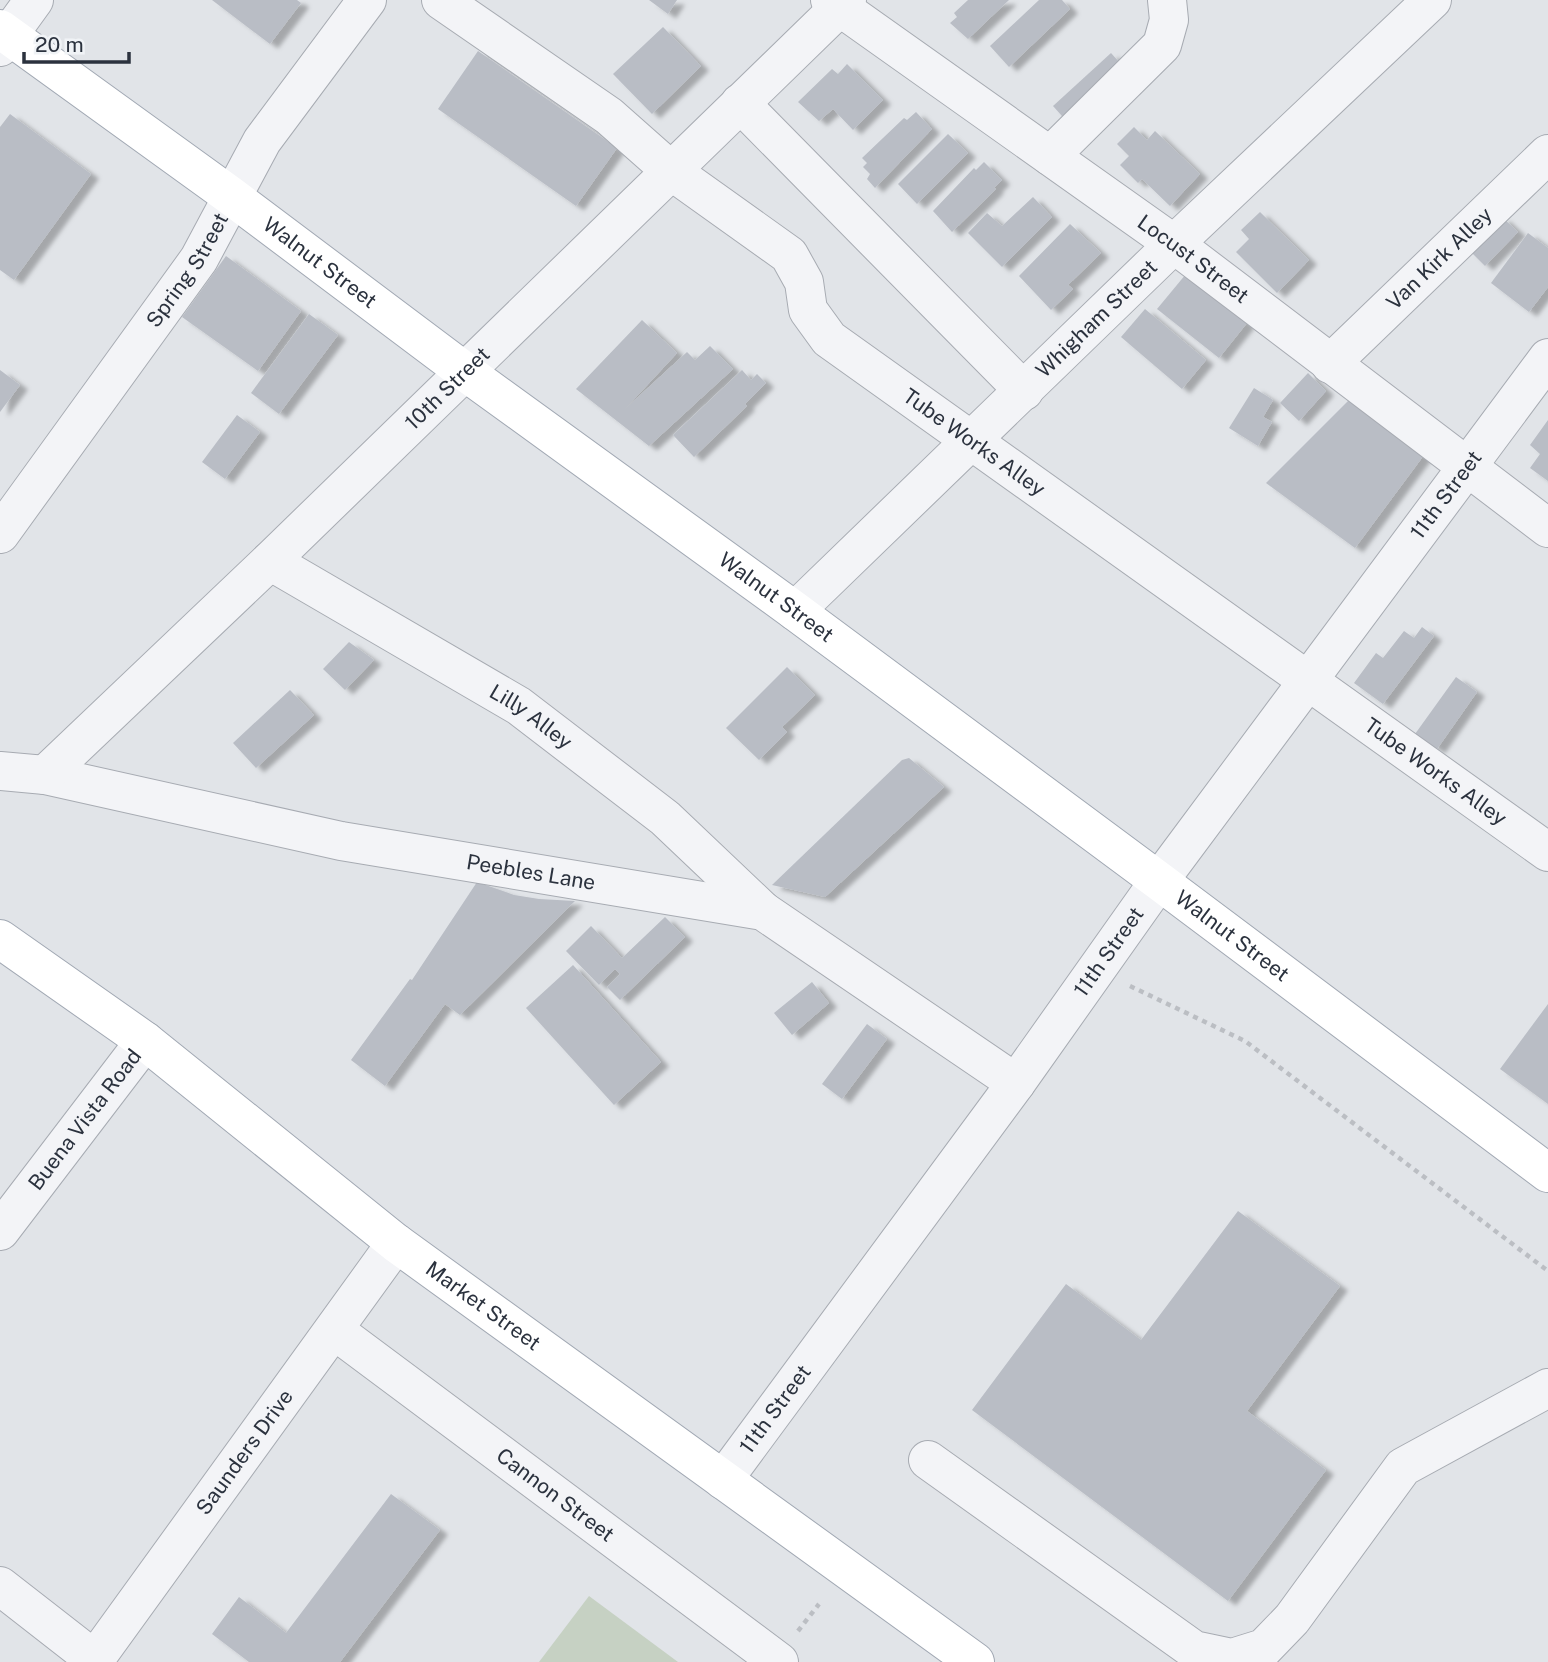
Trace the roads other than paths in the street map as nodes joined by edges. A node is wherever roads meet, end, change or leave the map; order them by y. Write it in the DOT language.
graph roads {
  1 [pos="34,0"];
  2 [pos="367,0"];
  3 [pos="441,0"];
  4 [pos="1167,0"];
  5 [pos="1432,0"];
  6 [pos="839,2"];
  7 [pos="3,37"];
  8 [pos="740,103"];
  9 [pos="1548,154"];
  10 [pos="1050,156"];
  11 [pos="670,170"];
  12 [pos="231,196"];
  13 [pos="1174,244"];
  14 [pos="1548,358"];
  15 [pos="1330,364"];
  16 [pos="464,371"];
  17 [pos="1024,391"];
  18 [pos="972,441"];
  19 [pos="1466,468"];
  20 [pos="1548,528"];
  21 [pos="0,534"];
  22 [pos="270,561"];
  23 [pos="795,611"];
  24 [pos="1308,680"];
  25 [pos="0,771"];
  26 [pos="45,775"];
  27 [pos="1548,852"];
  28 [pos="1159,881"];
  29 [pos="762,911"];
  30 [pos="0,939"];
  31 [pos="145,1041"];
  32 [pos="1016,1083"];
  33 [pos="1548,1173"];
  34 [pos="0,1231"];
  35 [pos="396,1243"];
  36 [pos="334,1330"];
  37 [pos="1548,1388"];
  38 [pos="928,1460"];
  39 [pos="723,1480"];
  40 [pos="0,1586"];
  41 [pos="94,1661"];
  42 [pos="779,1662"];
  43 [pos="975,1662"];
  1 -- 7 [label="street"];
  2 -- 12 [label="street, Spring Street"];
  3 -- 11 [label="street, Tube Works Alley"];
  4 -- 10 [label="street"];
  5 -- 13 [label="street, Whigham Street"];
  6 -- 8 [label="street, 10th Street"];
  6 -- 10 [label="street, Locust Street"];
  7 -- 12 [label="main road, Walnut Street"];
  8 -- 11 [label="street, 10th Street"];
  8 -- 17 [label="street"];
  9 -- 15 [label="street, Van Kirk Alley"];
  10 -- 13 [label="street, Locust Street"];
  11 -- 16 [label="street, 10th Street"];
  11 -- 18 [label="street, Tube Works Alley"];
  12 -- 16 [label="main road, Walnut Street"];
  12 -- 21 [label="street, Spring Street"];
  13 -- 15 [label="street, Locust Street"];
  13 -- 17 [label="street, Whigham Street"];
  14 -- 19 [label="street, 11th Street"];
  15 -- 19 [label="street, Locust Street"];
  16 -- 22 [label="street, 10th Street"];
  16 -- 23 [label="main road, Walnut Street"];
  17 -- 18 [label="street, Whigham Street"];
  18 -- 23 [label="street, Whigham Street"];
  18 -- 24 [label="street, Tube Works Alley"];
  19 -- 20 [label="street, Locust Street"];
  19 -- 24 [label="street, 11th Street"];
  22 -- 26 [label="street, 10th Street"];
  22 -- 29 [label="street, Lilly Alley"];
  23 -- 28 [label="main road, Walnut Street"];
  24 -- 27 [label="street, Tube Works Alley"];
  24 -- 28 [label="street, 11th Street"];
  25 -- 26 [label="street, Peebles Lane"];
  26 -- 29 [label="street, Peebles Lane"];
  28 -- 32 [label="street, 11th Street"];
  28 -- 33 [label="main road, Walnut Street"];
  29 -- 32 [label="street, Peebles Lane"];
  30 -- 31 [label="main road, Market Street"];
  31 -- 34 [label="street, Buena Vista Road"];
  31 -- 35 [label="main road, Market Street"];
  32 -- 39 [label="street, 11th Street"];
  35 -- 36 [label="street, Saunders Drive"];
  35 -- 39 [label="main road, Market Street"];
  36 -- 41 [label="street, Saunders Drive"];
  36 -- 42 [label="street, Cannon Street"];
  37 -- 38 [label="street"];
  39 -- 43 [label="main road, Market Street"];
  40 -- 41 [label="street"];
}
